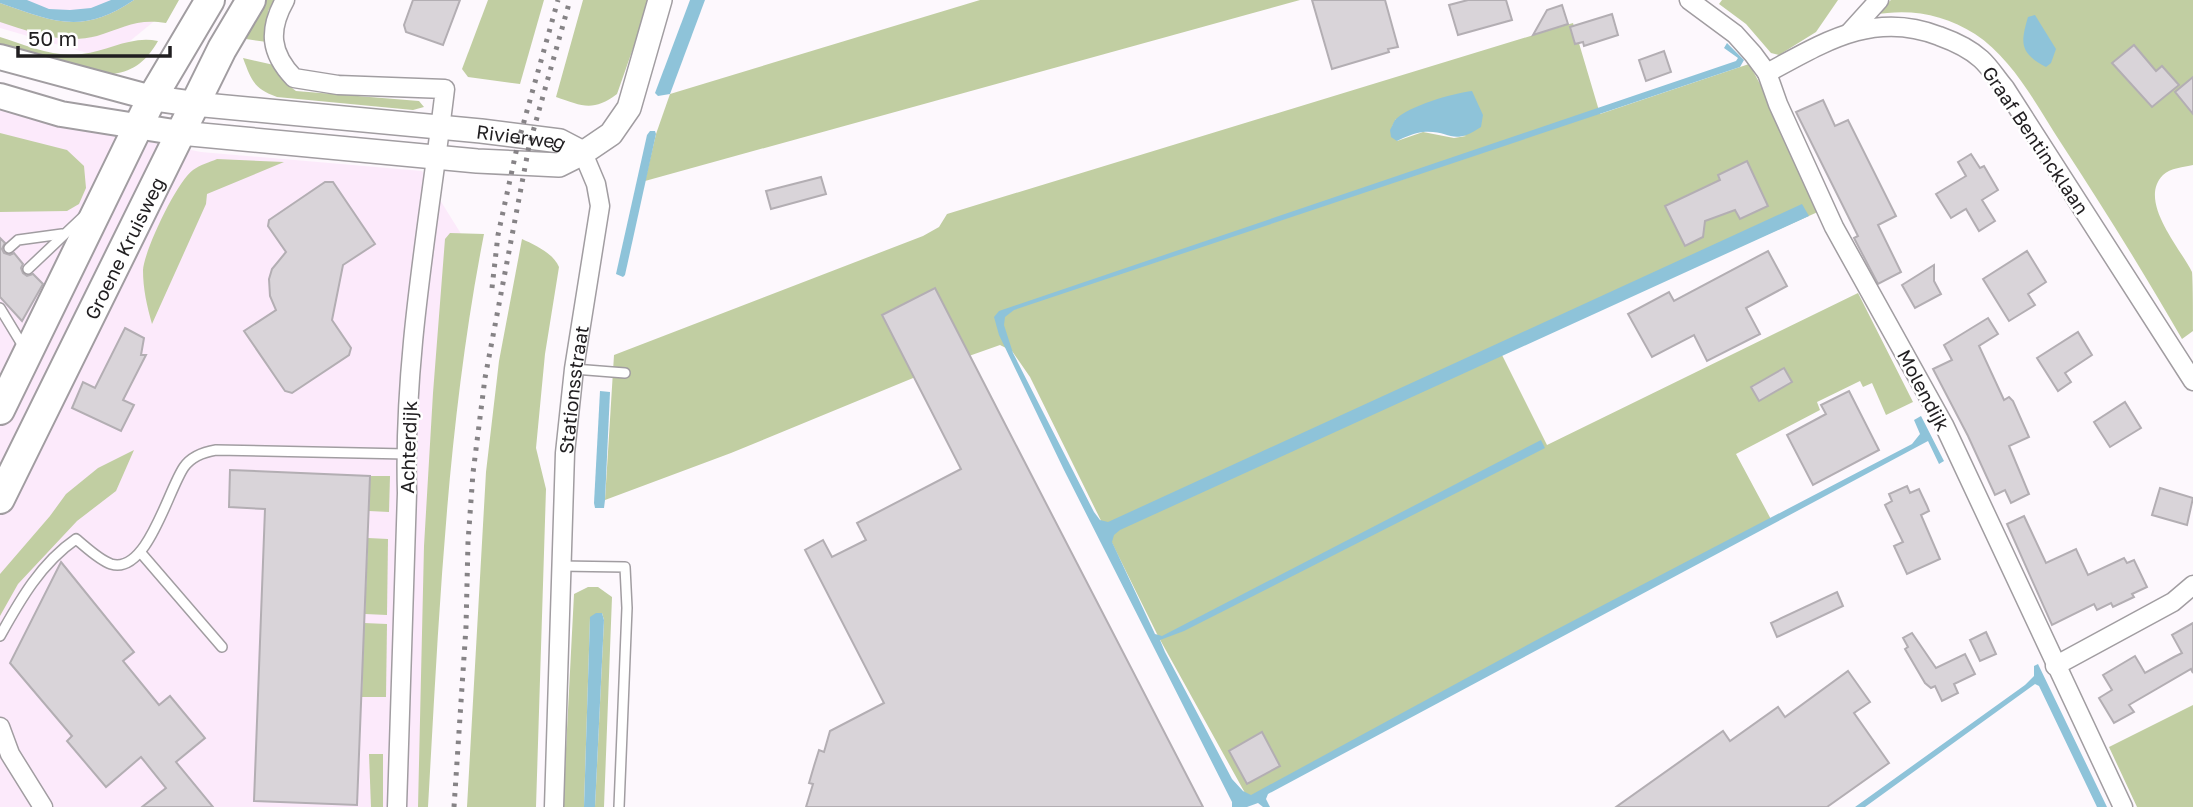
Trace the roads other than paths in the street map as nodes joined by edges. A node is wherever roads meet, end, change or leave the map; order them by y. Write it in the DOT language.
graph roads {
  1 [pos="210,0"];
  2 [pos="251,0"];
  3 [pos="285,0"];
  4 [pos="660,0"];
  5 [pos="1689,0"];
  6 [pos="1879,0"];
  7 [pos="1850,32"];
  8 [pos="0,57"];
  9 [pos="1767,73"];
  10 [pos="0,96"];
  11 [pos="152,98"];
  12 [pos="194,104"];
  13 [pos="440,126"];
  14 [pos="139,127"];
  15 [pos="180,132"];
  16 [pos="583,153"];
  17 [pos="437,158"];
  18 [pos="104,197"];
  19 [pos="62,234"];
  20 [pos="9,248"];
  21 [pos="28,268"];
  22 [pos="1,308"];
  23 [pos="26,354"];
  24 [pos="574,369"];
  25 [pos="625,373"];
  26 [pos="2193,381"];
  27 [pos="0,410"];
  28 [pos="406,454"];
  29 [pos="0,499"];
  30 [pos="141,553"];
  31 [pos="560,566"];
  32 [pos="2193,585"];
  33 [pos="0,636"];
  34 [pos="222,647"];
  35 [pos="2055,666"];
  36 [pos="0,727"];
  37 [pos="43,807"];
  38 [pos="397,807"];
  39 [pos="554,807"];
  40 [pos="619,807"];
  41 [pos="2123,807"];
  1 -- 11 [label="main road, Groene Kruisweg"];
  2 -- 12 [label="main road, Groene Kruisweg"];
  3 -- 13 [label="street, Achterdijk"];
  4 -- 16 [label="street"];
  5 -- 9 [label="street, Molendijk"];
  6 -- 7 [label="street"];
  7 -- 9 [label="street, Graaf Bentincklaan"];
  7 -- 26 [label="street, Graaf Bentincklaan"];
  8 -- 11 [label="main road, Rivierweg"];
  9 -- 35 [label="street, Molendijk"];
  10 -- 14 [label="main road, Rivierweg"];
  11 -- 12 [label="main road, Rivierweg"];
  11 -- 14 [label="main road, Groene Kruisweg"];
  12 -- 13 [label="street, Rivierweg"];
  12 -- 15 [label="main road, Groene Kruisweg"];
  13 -- 16 [label="street, Rivierweg"];
  13 -- 17 [label="street, Achterdijk"];
  14 -- 15 [label="main road, Rivierweg"];
  14 -- 18 [label="main road, Groene Kruisweg"];
  15 -- 17 [label="street, Rivierweg"];
  15 -- 29 [label="main road, Groene Kruisweg"];
  16 -- 17 [label="street, Rivierweg"];
  16 -- 24 [label="street, Stationsstraat"];
  17 -- 28 [label="street, Achterdijk"];
  18 -- 19 [label="lane"];
  18 -- 23 [label="main road, Groene Kruisweg"];
  19 -- 20 [label="lane"];
  19 -- 21 [label="lane"];
  22 -- 23 [label="lane"];
  23 -- 27 [label="main road, Groene Kruisweg"];
  24 -- 25 [label="lane"];
  24 -- 31 [label="street, Stationsstraat"];
  28 -- 30 [label="lane"];
  28 -- 38 [label="street, Achterdijk"];
  30 -- 33 [label="lane"];
  30 -- 34 [label="lane"];
  31 -- 39 [label="street, Stationsstraat"];
  31 -- 40 [label="lane"];
  32 -- 35 [label="street"];
  35 -- 41 [label="street, Molendijk"];
  36 -- 37 [label="street"];
}
